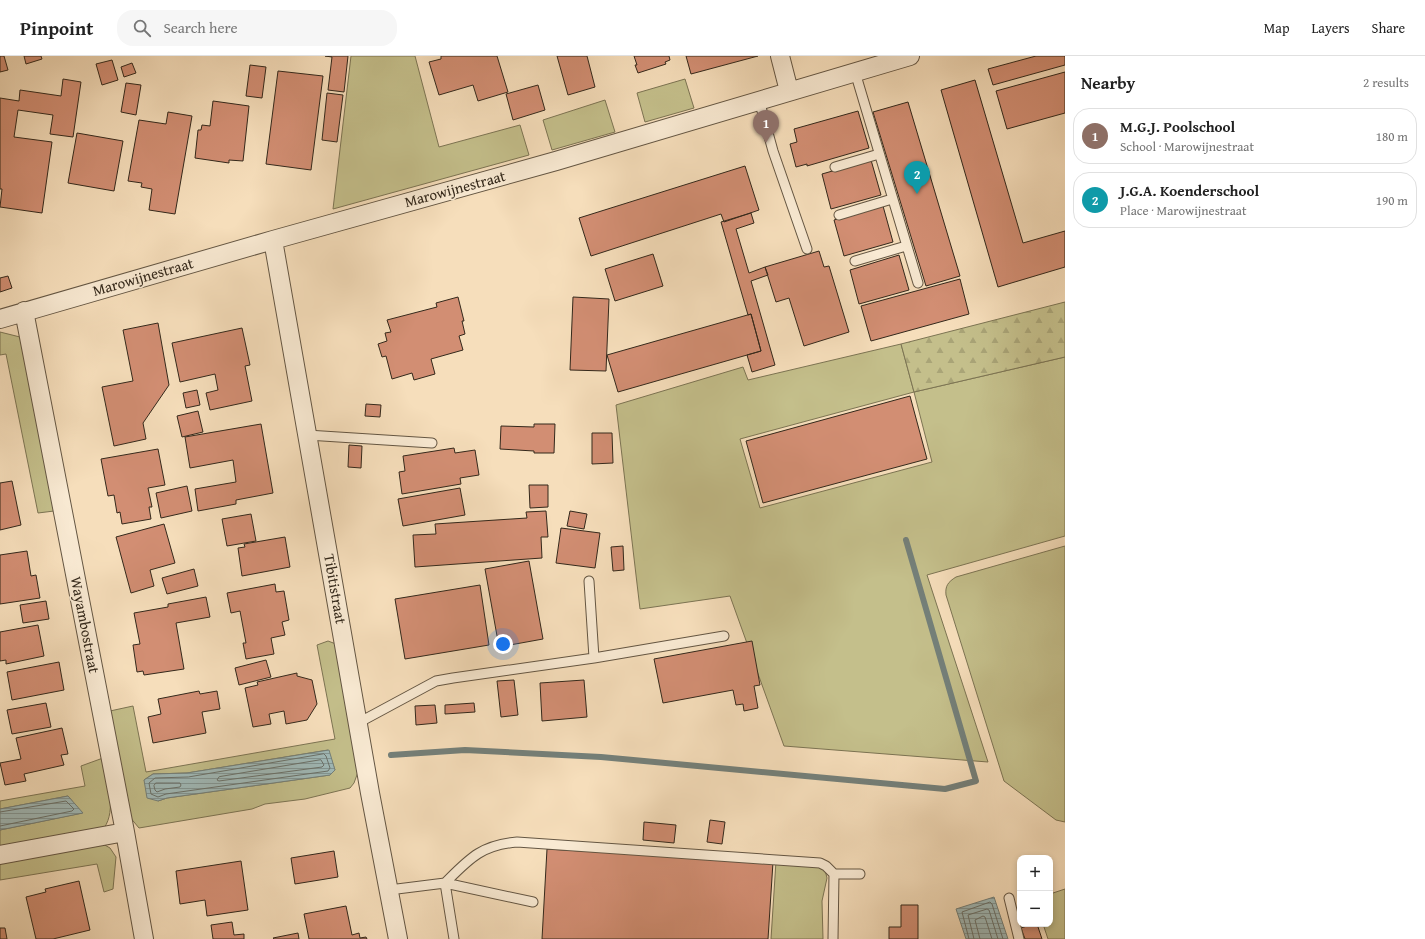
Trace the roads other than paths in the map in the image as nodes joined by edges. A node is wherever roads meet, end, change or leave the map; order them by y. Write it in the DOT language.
graph roads {
  1 [pos="780,56"];
  2 [pos="910,56"];
  3 [pos="855,72"];
  4 [pos="789,91"];
  5 [pos="759,100"];
  6 [pos="879,154"];
  7 [pos="835,167"];
  8 [pos="892,199"];
  9 [pos="839,215"];
  10 [pos="273,240"];
  11 [pos="906,246"];
  12 [pos="806,249"];
  13 [pos="855,261"];
  14 [pos="918,283"];
  15 [pos="24,311"];
  16 [pos="0,318"];
  17 [pos="308,435"];
  18 [pos="432,443"];
  19 [pos="589,581"];
  20 [pos="724,636"];
  21 [pos="594,658"];
  22 [pos="358,723"];
  23 [pos="125,832"];
  24 [pos="0,855"];
  25 [pos="834,874"];
  26 [pos="860,874"];
  27 [pos="445,883"];
  28 [pos="389,890"];
  29 [pos="1008,898"];
  30 [pos="533,902"];
  31 [pos="144,939"];
  32 [pos="398,939"];
  33 [pos="454,939"];
  34 [pos="832,939"];
  35 [pos="1019,939"];
  1 -- 4 [label="street"];
  2 -- 3 [label="street, Marowijnestraat"];
  3 -- 4 [label="street, Marowijnestraat"];
  3 -- 6 [label="lane"];
  4 -- 5 [label="street, Marowijnestraat"];
  5 -- 10 [label="street, Marowijnestraat"];
  5 -- 12 [label="lane"];
  6 -- 7 [label="lane"];
  6 -- 8 [label="lane"];
  8 -- 9 [label="lane"];
  8 -- 11 [label="lane"];
  10 -- 15 [label="street, Marowijnestraat"];
  10 -- 17 [label="street, Tibitistraat"];
  11 -- 13 [label="lane"];
  11 -- 14 [label="lane"];
  15 -- 16 [label="street, Marowijnestraat"];
  15 -- 23 [label="street, Wayambostraat"];
  17 -- 18 [label="lane"];
  17 -- 22 [label="street, Tibitistraat"];
  19 -- 21 [label="lane"];
  20 -- 21 [label="lane"];
  21 -- 22 [label="lane"];
  22 -- 28 [label="street, Tibitistraat"];
  23 -- 24 [label="street"];
  23 -- 31 [label="street, Wayambostraat"];
  25 -- 26 [label="lane"];
  25 -- 27 [label="lane"];
  25 -- 34 [label="lane"];
  27 -- 28 [label="lane"];
  27 -- 30 [label="lane"];
  27 -- 33 [label="lane"];
  28 -- 32 [label="street, Tibitistraat"];
  29 -- 35 [label="lane"];
}
